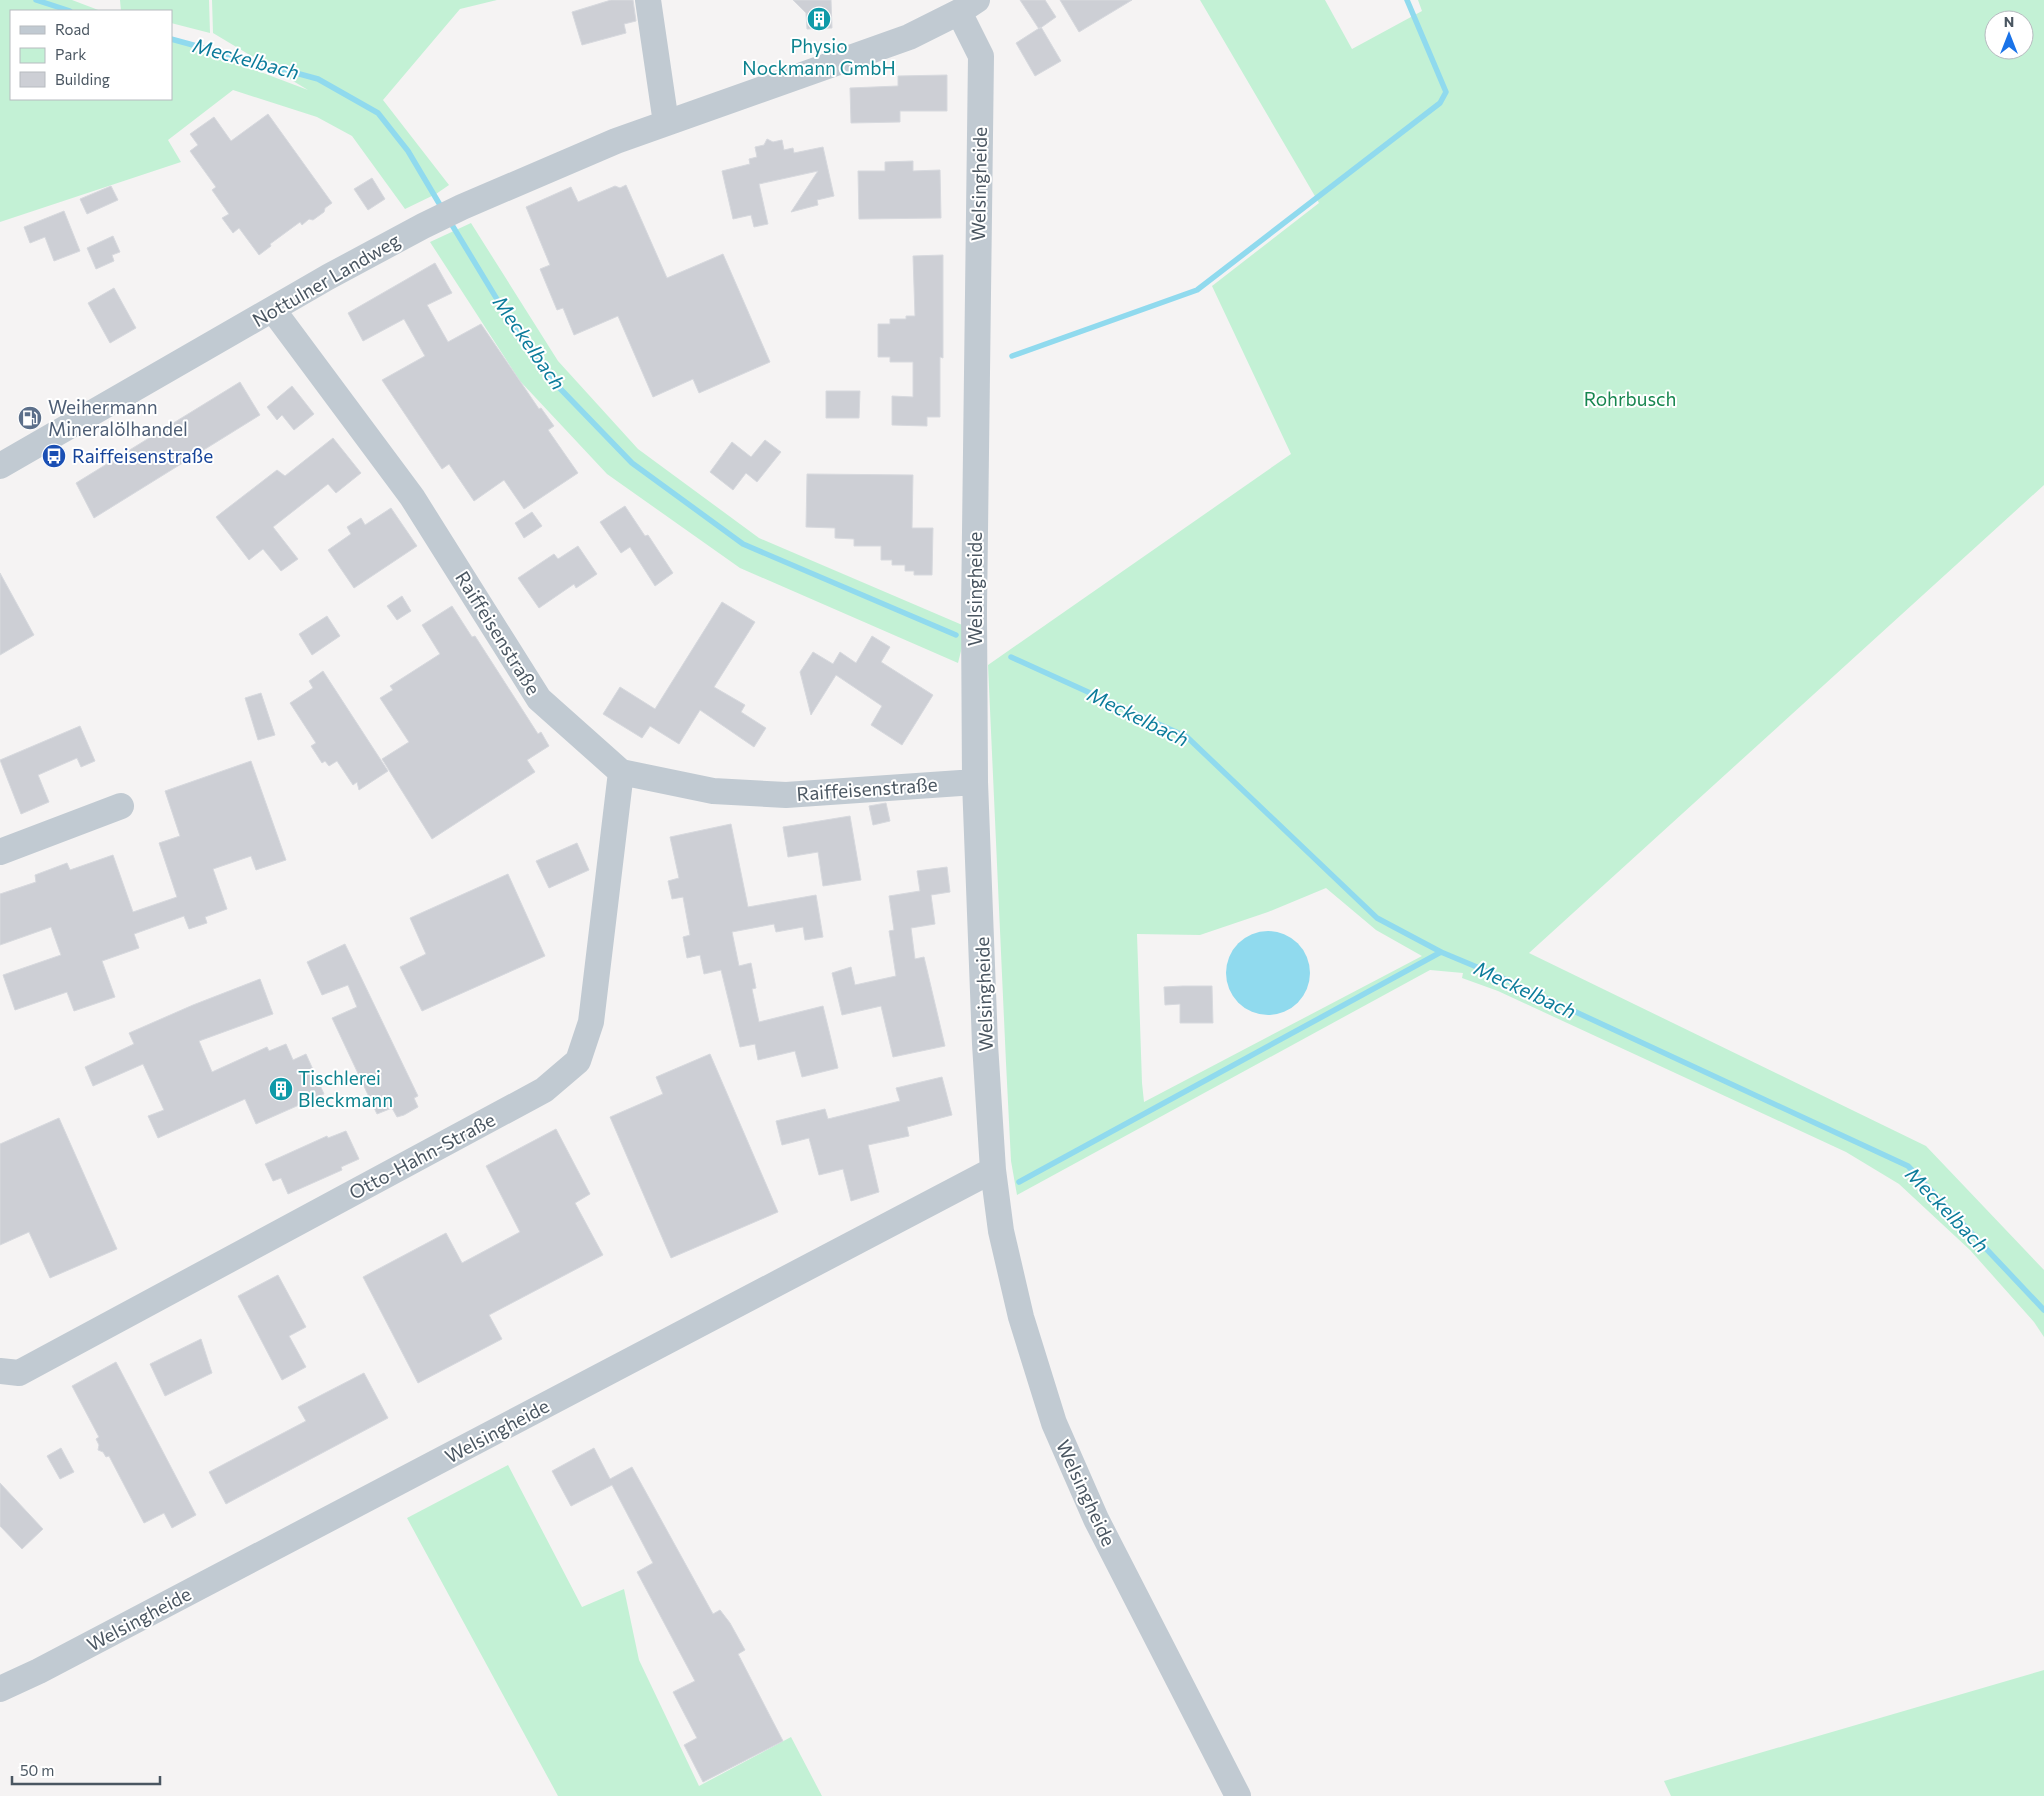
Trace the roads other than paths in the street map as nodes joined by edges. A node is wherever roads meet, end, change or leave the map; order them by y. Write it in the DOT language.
graph roads {
  1 [pos="648,0"];
  2 [pos="968,6"];
  3 [pos="666,123"];
  4 [pos="273,310"];
  5 [pos="0,466"];
  6 [pos="621,772"];
  7 [pos="975,782"];
  8 [pos="121,806"];
  9 [pos="0,852"];
  10 [pos="993,1170"];
  11 [pos="0,1371"];
  12 [pos="0,1689"];
  13 [pos="1238,1796"];
  1 -- 3 [label="street"];
  2 -- 3 [label="street, Nottulner Landweg"];
  2 -- 7 [label="street, Welsingheide"];
  3 -- 4 [label="street, Nottulner Landweg"];
  4 -- 5 [label="street, Nottulner Landweg"];
  4 -- 6 [label="street, Raiffeisenstraße"];
  6 -- 7 [label="street, Raiffeisenstraße"];
  6 -- 11 [label="street, Otto-Hahn-Straße"];
  7 -- 10 [label="street, Welsingheide"];
  8 -- 9 [label="street"];
  10 -- 12 [label="street, Welsingheide"];
  10 -- 13 [label="street, Welsingheide"];
}
